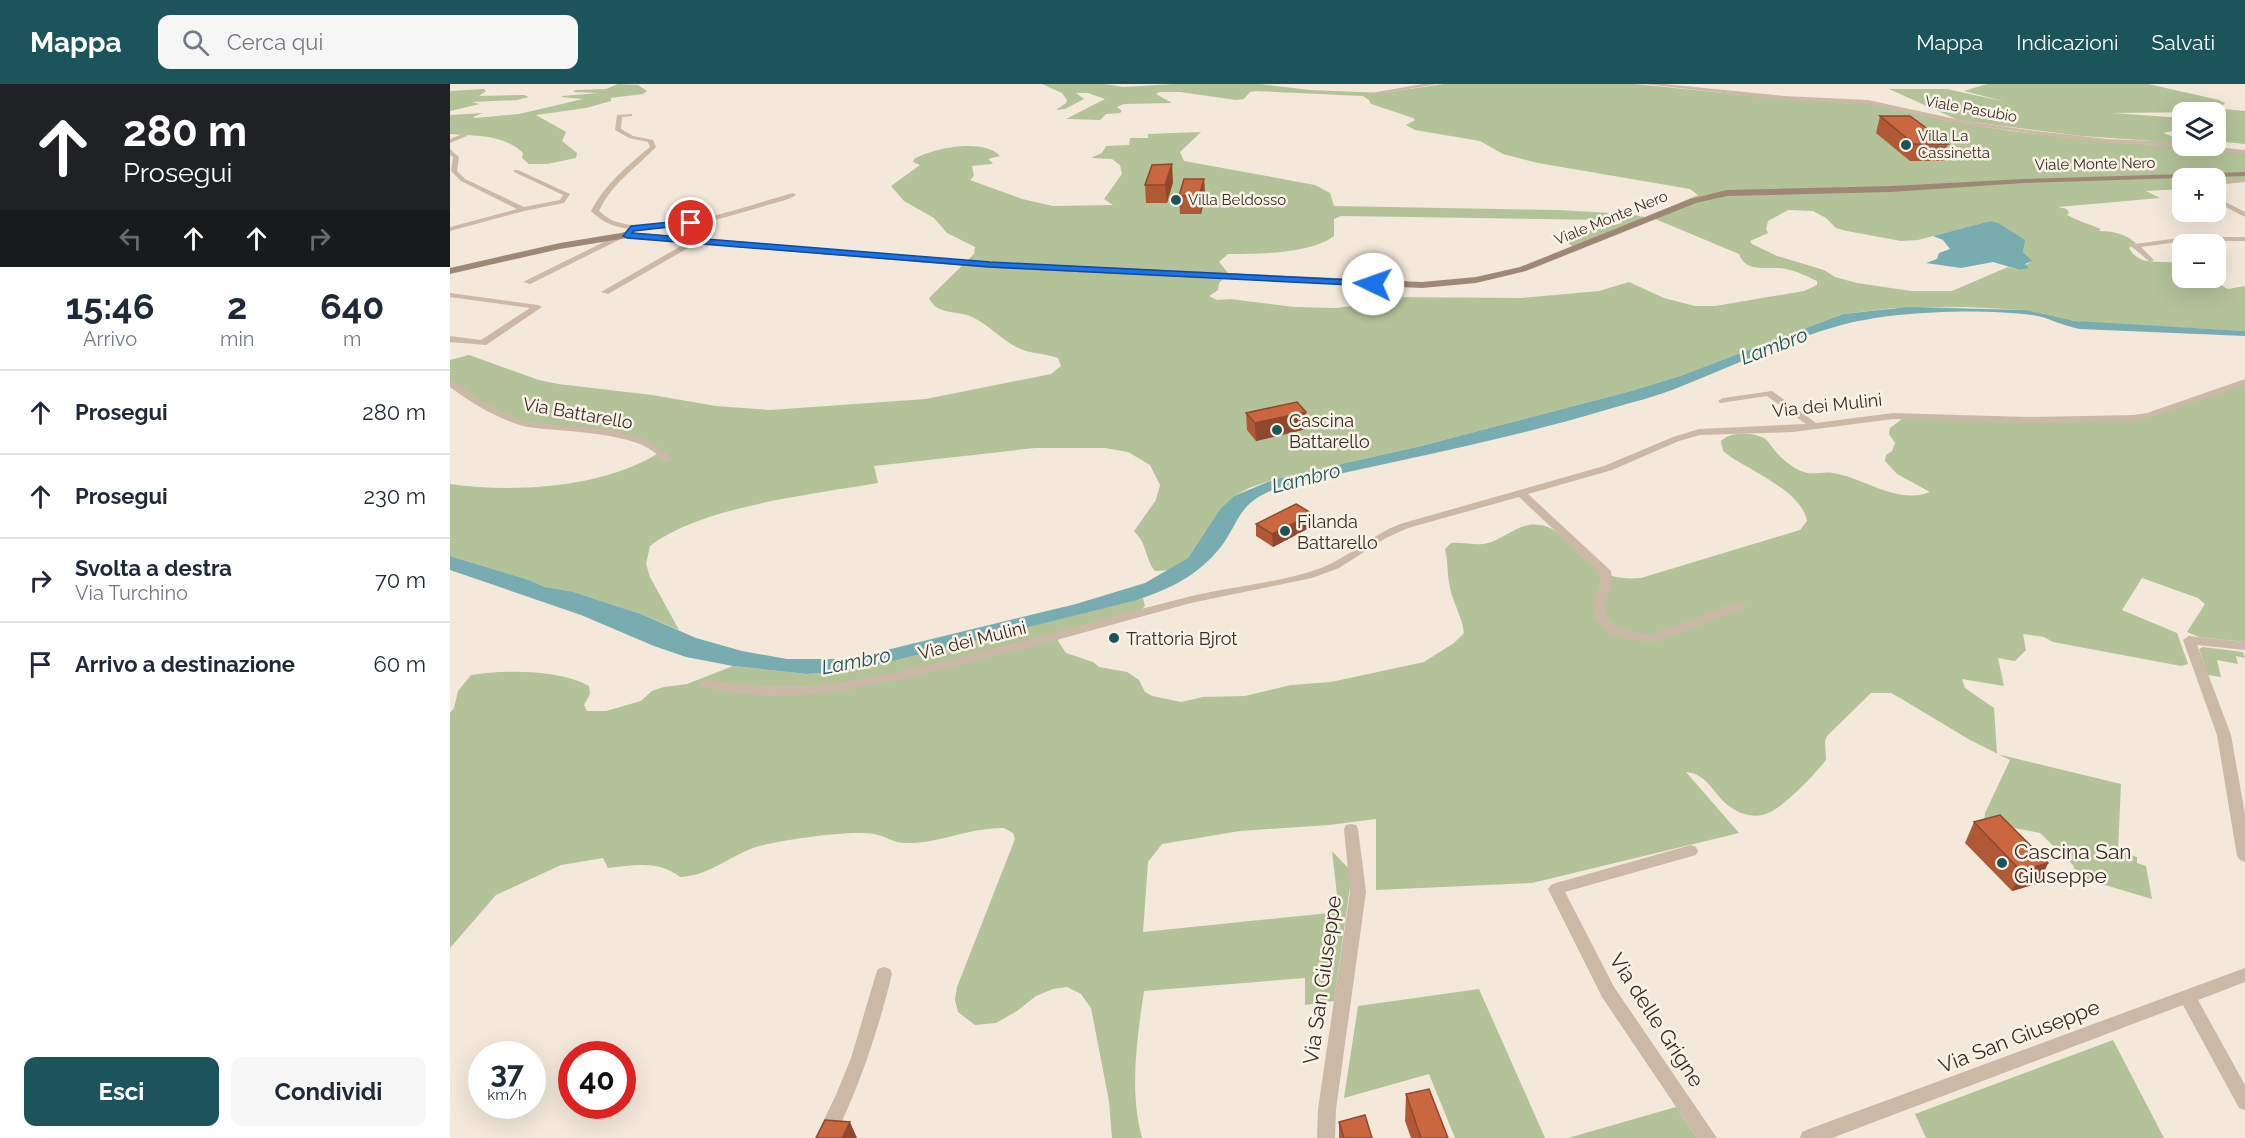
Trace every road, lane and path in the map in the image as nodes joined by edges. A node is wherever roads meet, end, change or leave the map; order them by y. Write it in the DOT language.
graph roads {
  1 [pos="1434,84"];
  2 [pos="1648,84"];
  3 [pos="1374,93"];
  4 [pos="630,115"];
  5 [pos="465,135"];
  6 [pos="450,141"];
  7 [pos="2172,144"];
  8 [pos="2226,150"];
  9 [pos="450,151"];
  10 [pos="2245,152"];
  11 [pos="452,170"];
  12 [pos="516,171"];
  13 [pos="2244,179"];
  14 [pos="2226,182"];
  15 [pos="793,195"];
  16 [pos="2226,205"];
  17 [pos="523,209"];
  18 [pos="2245,215"];
  19 [pos="450,222"];
  20 [pos="450,229"];
  21 [pos="629,232"];
  22 [pos="2245,238"];
  23 [pos="702,240"];
  24 [pos="2150,260"];
  25 [pos="450,271"];
  26 [pos="527,282"];
  27 [pos="605,292"];
  28 [pos="450,295"];
  29 [pos="450,339"];
  30 [pos="2245,382"];
  31 [pos="450,383"];
  32 [pos="1723,401"];
  33 [pos="1814,426"];
  34 [pos="667,460"];
  35 [pos="1521,493"];
  36 [pos="1740,605"];
  37 [pos="2245,646"];
  38 [pos="705,683"];
  39 [pos="1351,829"];
  40 [pos="1691,851"];
  41 [pos="2245,856"];
  42 [pos="884,974"];
  43 [pos="2245,975"];
  44 [pos="2187,996"];
  45 [pos="2245,1102"];
  46 [pos="824,1138"];
  47 [pos="1326,1138"];
  48 [pos="1708,1138"];
  49 [pos="1809,1138"];
  1 -- 3 [label="street"];
  2 -- 7 [label="street, Viale Pasubio"];
  4 -- 21 [label="street"];
  5 -- 6 [label="street"];
  8 -- 10 [label="street"];
  9 -- 11 [label="street"];
  11 -- 17 [label="street"];
  12 -- 17 [label="street"];
  13 -- 14 [label="street"];
  13 -- 23 [label="street, Viale Monte Nero"];
  15 -- 21 [label="street"];
  16 -- 18 [label="street"];
  17 -- 19 [label="street"];
  17 -- 20 [label="street"];
  21 -- 23 [label="street, Viale Monte Nero"];
  21 -- 25 [label="street, Viale Monte Nero"];
  21 -- 26 [label="street"];
  22 -- 24 [label="street"];
  23 -- 27 [label="street"];
  28 -- 29 [label="street"];
  30 -- 33 [label="street, Via dei Mulini"];
  31 -- 34 [label="street, Via Battarello"];
  32 -- 33 [label="street"];
  33 -- 35 [label="street, Via dei Mulini"];
  35 -- 36 [label="street"];
  35 -- 38 [label="street, Via dei Mulini"];
  37 -- 41 [label="street"];
  39 -- 47 [label="street, Via San Giuseppe"];
  40 -- 48 [label="street, Via delle Grigne"];
  42 -- 46 [label="street"];
  43 -- 44 [label="street, Via San Giuseppe"];
  44 -- 45 [label="street"];
  44 -- 49 [label="street, Via San Giuseppe"];
}
